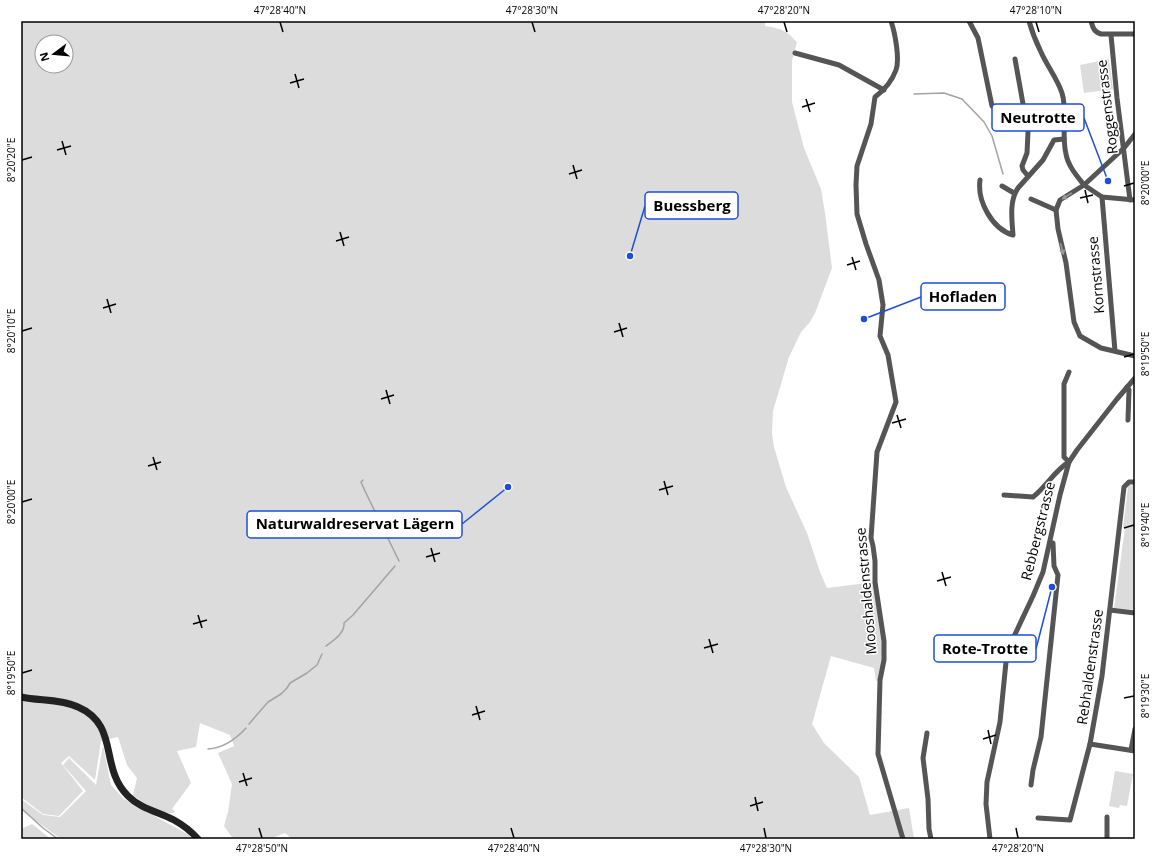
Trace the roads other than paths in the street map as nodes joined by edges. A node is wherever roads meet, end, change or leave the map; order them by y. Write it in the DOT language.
graph roads {
  1 [pos="891,21"];
  2 [pos="969,21"];
  3 [pos="1029,21"];
  4 [pos="1091,21"];
  5 [pos="1135,34"];
  6 [pos="1111,35"];
  7 [pos="795,53"];
  8 [pos="1016,59"];
  9 [pos="884,90"];
  10 [pos="992,106"];
  11 [pos="1135,134"];
  12 [pos="1064,138"];
  13 [pos="1124,148"];
  14 [pos="1028,176"];
  15 [pos="980,180"];
  16 [pos="1084,185"];
  17 [pos="1002,186"];
  18 [pos="1014,193"];
  19 [pos="1102,197"];
  20 [pos="1031,199"];
  21 [pos="1133,200"];
  22 [pos="1056,210"];
  23 [pos="1115,351"];
  24 [pos="1135,356"];
  25 [pos="1069,372"];
  26 [pos="1135,378"];
  27 [pos="1127,387"];
  28 [pos="1128,420"];
  29 [pos="1069,462"];
  30 [pos="1135,482"];
  31 [pos="1004,495"];
  32 [pos="1050,542"];
  33 [pos="1110,610"];
  34 [pos="1135,613"];
  35 [pos="21,697"];
  36 [pos="1135,729"];
  37 [pos="928,733"];
  38 [pos="1090,744"];
  39 [pos="1133,751"];
  40 [pos="1031,785"];
  41 [pos="1107,817"];
  42 [pos="1038,818"];
  43 [pos="198,839"];
  44 [pos="903,839"];
  45 [pos="931,839"];
  46 [pos="990,839"];
  47 [pos="1107,839"];
  1 -- 9 [label="street, Mooshaldenstrasse"];
  2 -- 10 [label="street"];
  3 -- 12 [label="street"];
  4 -- 6 [label="street"];
  5 -- 6 [label="street"];
  6 -- 13 [label="street, Roggenstrasse"];
  7 -- 9 [label="street"];
  8 -- 14 [label="street"];
  9 -- 44 [label="street, Mooshaldenstrasse"];
  11 -- 13 [label="street"];
  12 -- 14 [label="street"];
  12 -- 16 [label="street"];
  13 -- 16 [label="street"];
  13 -- 21 [label="street, Roggenstrasse"];
  14 -- 18 [label="street"];
  15 -- 18 [label="street"];
  16 -- 19 [label="street"];
  16 -- 22 [label="street, one-way"];
  17 -- 18 [label="street"];
  19 -- 21 [label="street"];
  19 -- 23 [label="street, Kornstrasse"];
  20 -- 22 [label="street"];
  22 -- 23 [label="street, one-way"];
  23 -- 24 [label="street"];
  25 -- 29 [label="street"];
  26 -- 27 [label="street, Rebbergstrasse"];
  27 -- 28 [label="street"];
  27 -- 29 [label="street, Rebbergstrasse"];
  29 -- 31 [label="street, Rebbergstrasse"];
  29 -- 32 [label="street, Rebbergstrasse"];
  30 -- 33 [label="street, Rebhaldenstrasse"];
  32 -- 40 [label="street"];
  32 -- 46 [label="street, Rebbergstrasse"];
  33 -- 34 [label="street"];
  33 -- 38 [label="street, Rebhaldenstrasse"];
  35 -- 43 [label="main road"];
  36 -- 39 [label="street"];
  37 -- 45 [label="street"];
  38 -- 39 [label="street"];
  38 -- 42 [label="street, Rebhaldenstrasse"];
  41 -- 47 [label="street"];
}
